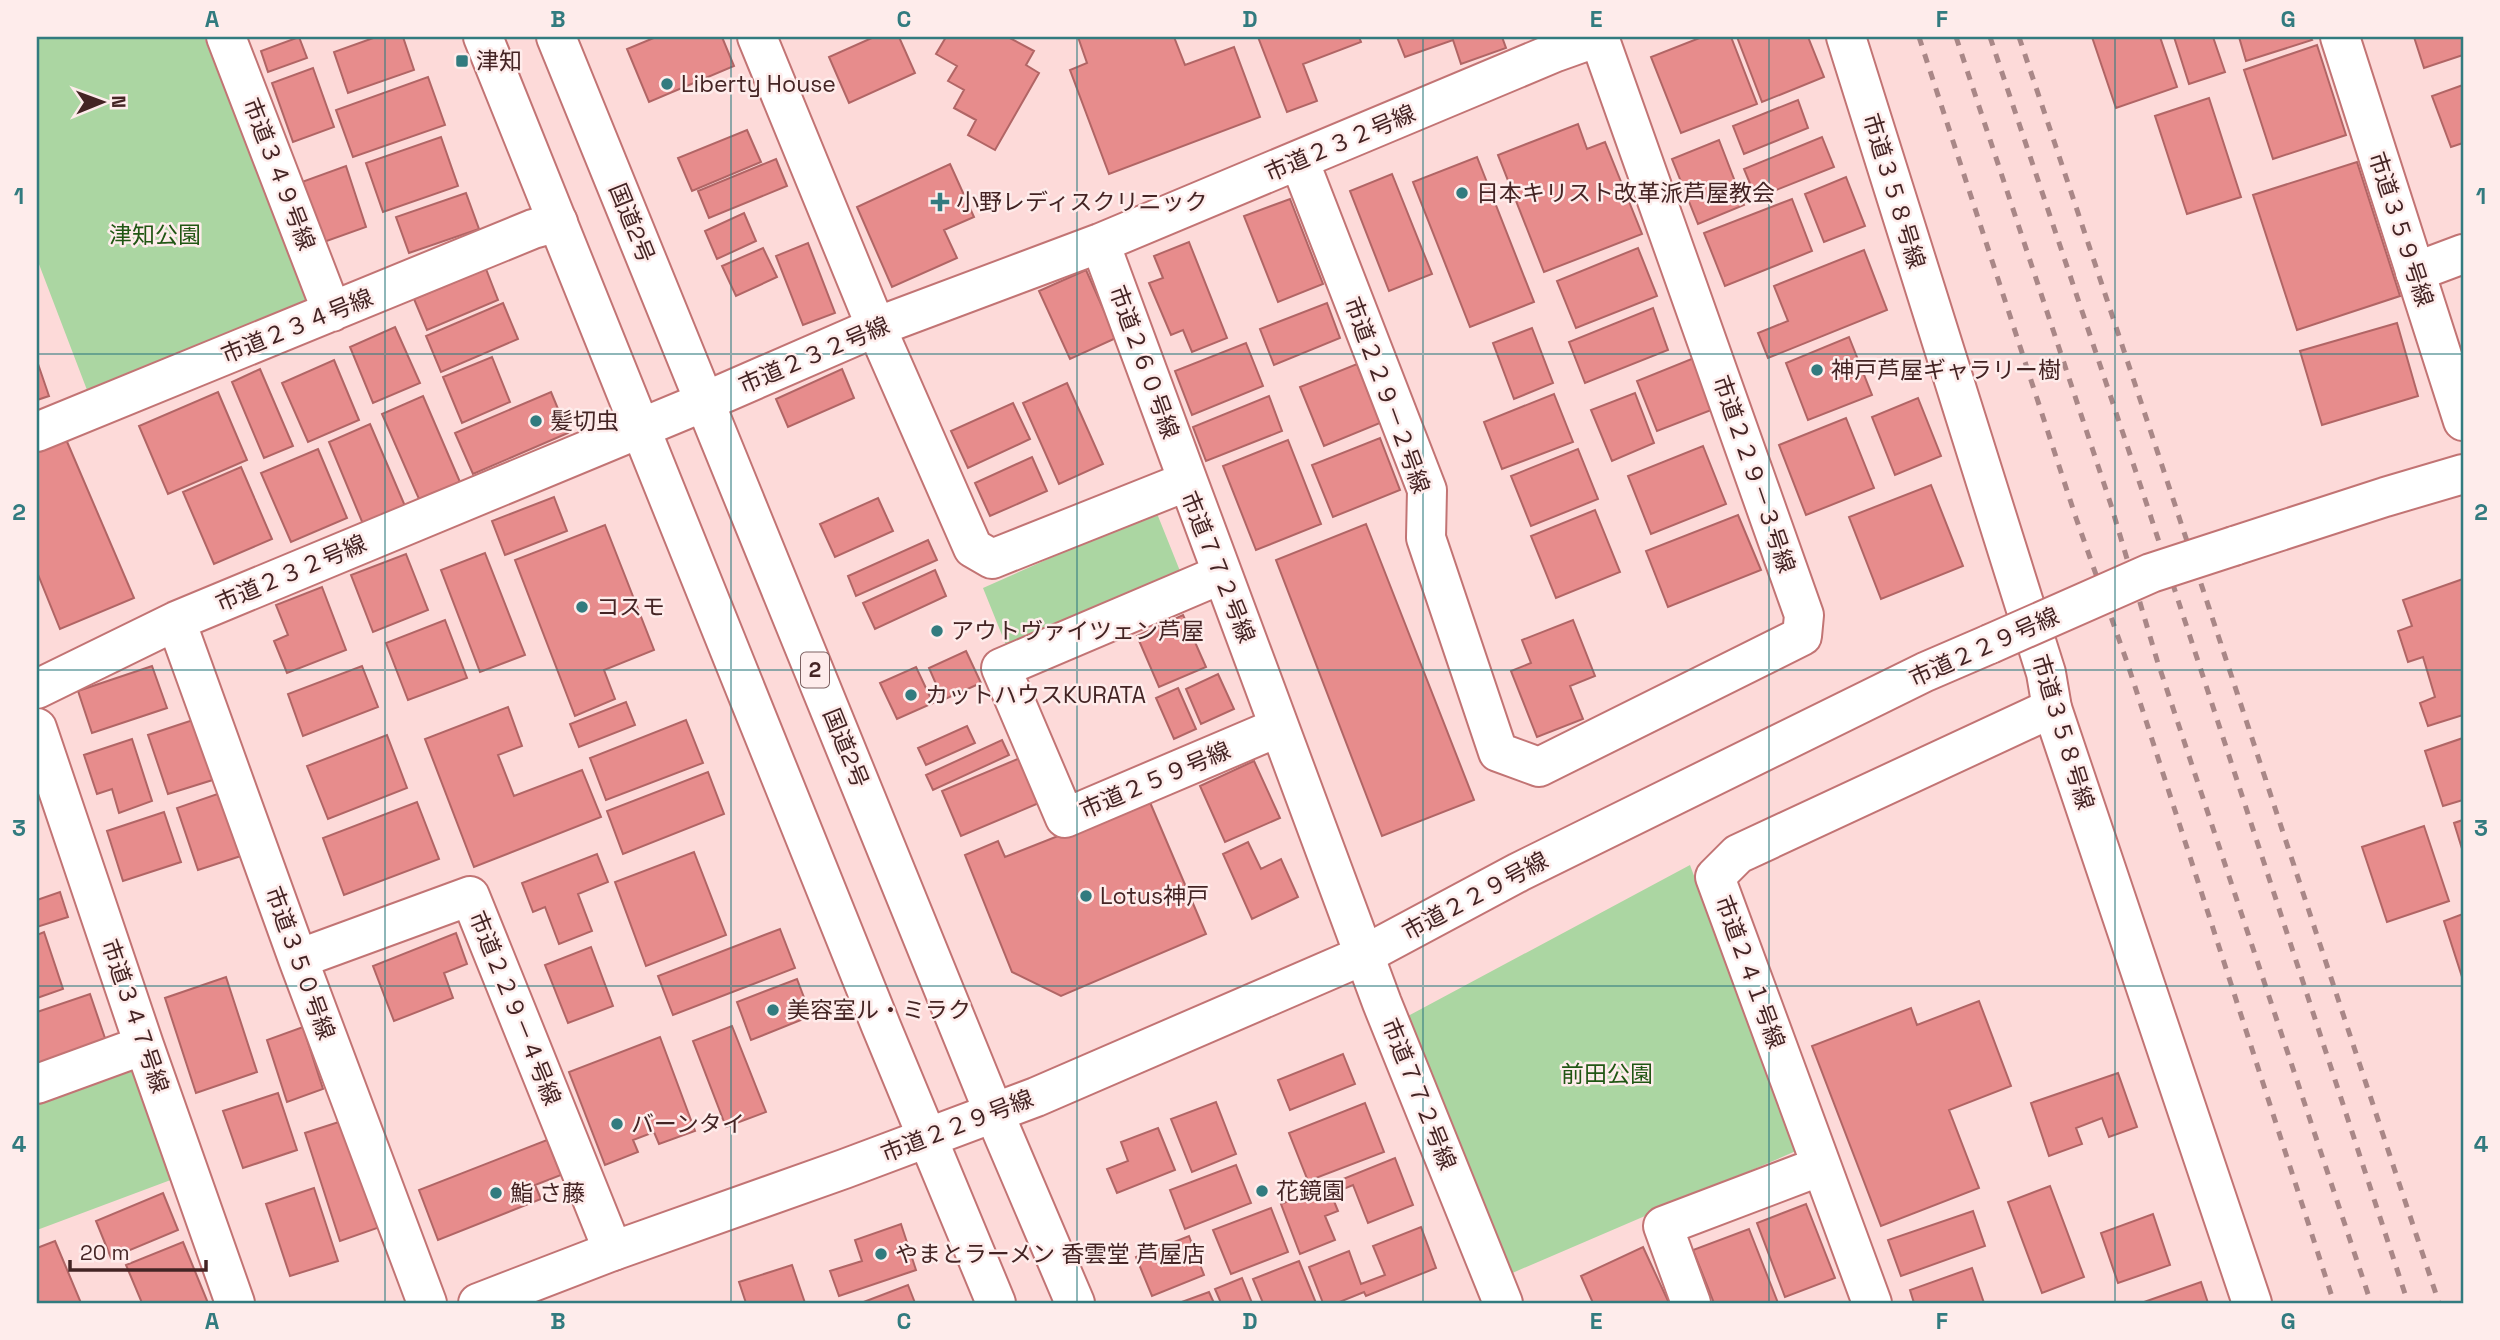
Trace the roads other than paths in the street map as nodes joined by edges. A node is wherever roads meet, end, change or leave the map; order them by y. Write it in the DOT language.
graph roads {
  1 [pos="226,37"];
  2 [pos="483,37"];
  3 [pos="556,37"];
  4 [pos="757,37"];
  5 [pos="1599,37"];
  6 [pos="1846,37"];
  7 [pos="2340,37"];
  8 [pos="1554,45"];
  9 [pos="1299,160"];
  10 [pos="558,222"];
  11 [pos="1100,243"];
  12 [pos="2463,254"];
  13 [pos="2415,272"];
  14 [pos="332,312"];
  15 [pos="876,327"];
  16 [pos="706,401"];
  17 [pos="2463,421"];
  18 [pos="639,428"];
  19 [pos="37,432"];
  20 [pos="2463,474"];
  21 [pos="1188,481"];
  22 [pos="1222,573"];
  23 [pos="176,621"];
  24 [pos="37,689"];
  25 [pos="2052,708"];
  26 [pos="1279,727"];
  27 [pos="37,728"];
  28 [pos="1539,766"];
  29 [pos="1364,955"];
  30 [pos="299,959"];
  31 [pos="144,1045"];
  32 [pos="37,1084"];
  33 [pos="994,1113"];
  34 [pos="928,1138"];
  35 [pos="1821,1166"];
  36 [pos="613,1251"];
  37 [pos="235,1303"];
  38 [pos="427,1303"];
  39 [pos="478,1303"];
  40 [pos="996,1303"];
  41 [pos="1074,1303"];
  42 [pos="1503,1303"];
  43 [pos="1691,1303"];
  44 [pos="1872,1303"];
  45 [pos="2252,1303"];
  1 -- 14 [label="main road, 市道３４９号線"];
  2 -- 10 [label="main road"];
  3 -- 16 [label="main road, 国道2号 / 2"];
  4 -- 15 [label="main road, 市道７７２号線"];
  5 -- 8 [label="main road, 市道２３２号線"];
  5 -- 28 [label="main road, 市道２２９－３号線"];
  6 -- 25 [label="main road, 市道３５８号線"];
  7 -- 13 [label="main road, 市道３５９号線"];
  8 -- 9 [label="main road, 市道２３２号線"];
  9 -- 11 [label="main road, 市道２３２号線"];
  9 -- 28 [label="main road, 市道２２９－２号線"];
  10 -- 14 [label="main road, 市道２３４号線"];
  10 -- 18 [label="main road"];
  11 -- 15 [label="main road, 市道２３２号線"];
  11 -- 21 [label="main road, 市道２６０号線"];
  12 -- 13 [label="main road"];
  13 -- 17 [label="main road, 市道３５９号線"];
  14 -- 19 [label="main road, 市道２３４号線"];
  15 -- 16 [label="main road, 市道２３２号線"];
  15 -- 21 [label="main road, 市道７７２号線"];
  16 -- 18 [label="main road, 市道２３２号線"];
  16 -- 33 [label="main road, 国道2号 / 2"];
  18 -- 23 [label="main road, 市道２３２号線"];
  18 -- 34 [label="main road"];
  20 -- 29 [label="main road, 市道２２９号線, bridge"];
  21 -- 22 [label="main road, 市道７７２号線"];
  22 -- 26 [label="main road, 市道７７２号線"];
  22 -- 26 [label="main road, 市道２５９号線"];
  23 -- 24 [label="main road, 市道２３２号線"];
  23 -- 30 [label="main road, 市道３５０号線"];
  25 -- 35 [label="main road, 市道２４１号線"];
  25 -- 45 [label="main road, 市道３５８号線"];
  26 -- 29 [label="main road, 市道７７２号線"];
  27 -- 31 [label="main road, 市道３４７号線"];
  29 -- 33 [label="main road, 市道２２９号線"];
  29 -- 42 [label="main road, 市道７７２号線"];
  30 -- 36 [label="main road, 市道２２９－４号線"];
  30 -- 38 [label="main road, 市道３５０号線"];
  31 -- 32 [label="main road"];
  31 -- 37 [label="main road, 市道３４７号線"];
  33 -- 34 [label="main road, 市道２２９号線"];
  33 -- 41 [label="main road, 国道2号 / 2"];
  34 -- 36 [label="main road, 市道２２９号線"];
  34 -- 40 [label="main road"];
  35 -- 43 [label="main road"];
  35 -- 44 [label="main road, 市道２４１号線"];
  36 -- 39 [label="main road, 市道２２９号線"];
}
